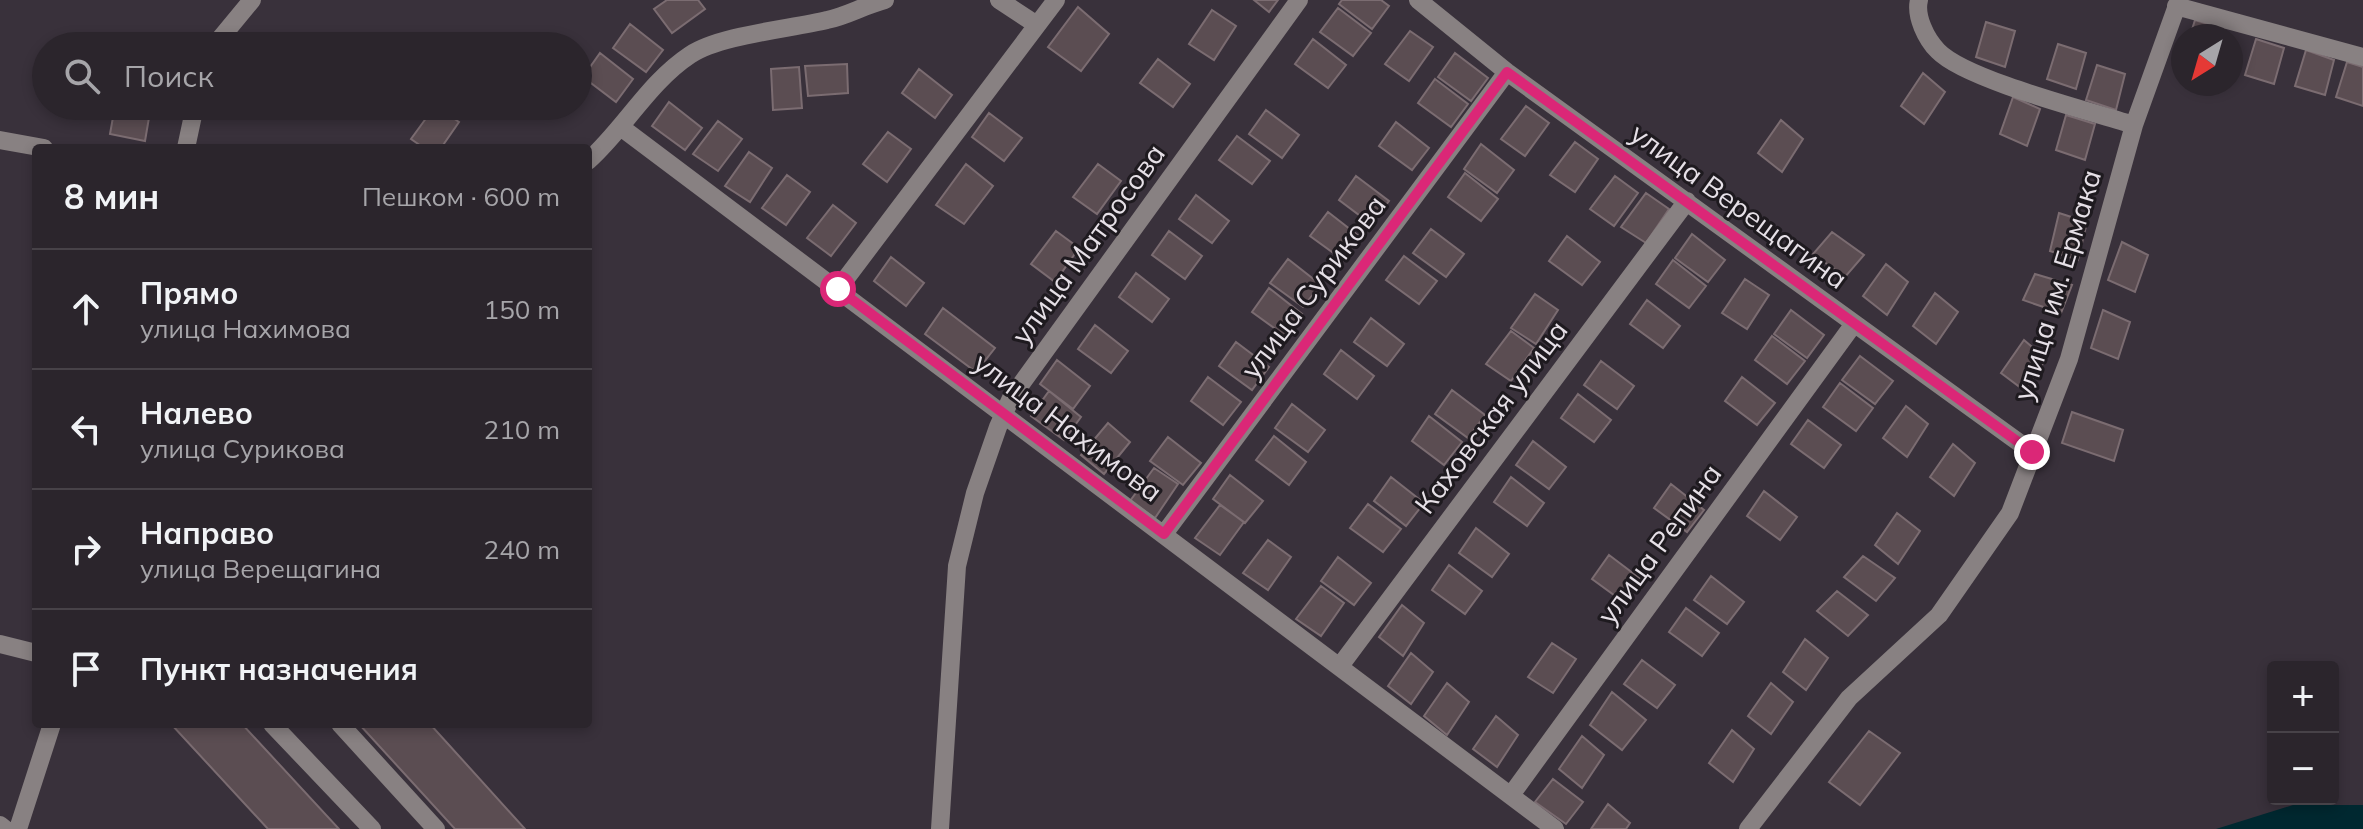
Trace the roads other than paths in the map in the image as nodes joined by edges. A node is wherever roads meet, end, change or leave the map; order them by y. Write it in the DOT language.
graph roads {
  1 [pos="252,0"];
  2 [pos="885,0"];
  3 [pos="999,0"];
  4 [pos="1056,0"];
  5 [pos="1299,0"];
  6 [pos="1418,0"];
  7 [pos="1919,0"];
  8 [pos="2178,3"];
  9 [pos="1037,25"];
  10 [pos="226,32"];
  11 [pos="2363,57"];
  12 [pos="1507,72"];
  13 [pos="192,120"];
  14 [pos="2134,125"];
  15 [pos="622,128"];
  16 [pos="0,140"];
  17 [pos="187,144"];
  18 [pos="32,146"];
  19 [pos="592,157"];
  20 [pos="1687,201"];
  21 [pos="838,289"];
  22 [pos="1853,325"];
  23 [pos="1004,414"];
  24 [pos="2032,452"];
  25 [pos="1164,534"];
  26 [pos="0,644"];
  27 [pos="32,652"];
  28 [pos="1340,666"];
  29 [pos="51,728"];
  30 [pos="276,728"];
  31 [pos="344,728"];
  32 [pos="1511,795"];
  33 [pos="0,825"];
  34 [pos="5,829"];
  35 [pos="18,829"];
  36 [pos="372,829"];
  37 [pos="436,829"];
  38 [pos="940,829"];
  39 [pos="1555,829"];
  40 [pos="1748,829"];
  1 -- 10 [label="street"];
  2 -- 15 [label="street"];
  3 -- 9 [label="street"];
  4 -- 9 [label="street"];
  5 -- 23 [label="street, улица Матросова"];
  6 -- 12 [label="street, улица Верещагина"];
  7 -- 14 [label="street"];
  8 -- 11 [label="street"];
  8 -- 14 [label="street, улица им. Ермака"];
  9 -- 21 [label="street"];
  12 -- 20 [label="street, улица Верещагина"];
  12 -- 25 [label="street, улица Сурикова"];
  13 -- 17 [label="street"];
  14 -- 24 [label="street, улица им. Ермака"];
  15 -- 19 [label="street"];
  15 -- 21 [label="street, улица Нахимова"];
  16 -- 18 [label="street"];
  20 -- 22 [label="street, улица Верещагина"];
  20 -- 28 [label="street, Каховская улица"];
  21 -- 23 [label="street, улица Нахимова"];
  22 -- 24 [label="street, улица Верещагина"];
  22 -- 32 [label="street, улица Репина"];
  23 -- 25 [label="street, улица Нахимова"];
  23 -- 38 [label="street, улица Матросова"];
  24 -- 40 [label="street, улица им. Ермака"];
  25 -- 28 [label="street, улица Нахимова"];
  26 -- 27 [label="street"];
  28 -- 32 [label="street, улица Нахимова"];
  29 -- 35 [label="street"];
  30 -- 36 [label="street"];
  31 -- 37 [label="street"];
  32 -- 39 [label="street, улица Нахимова"];
  33 -- 34 [label="street"];
}
